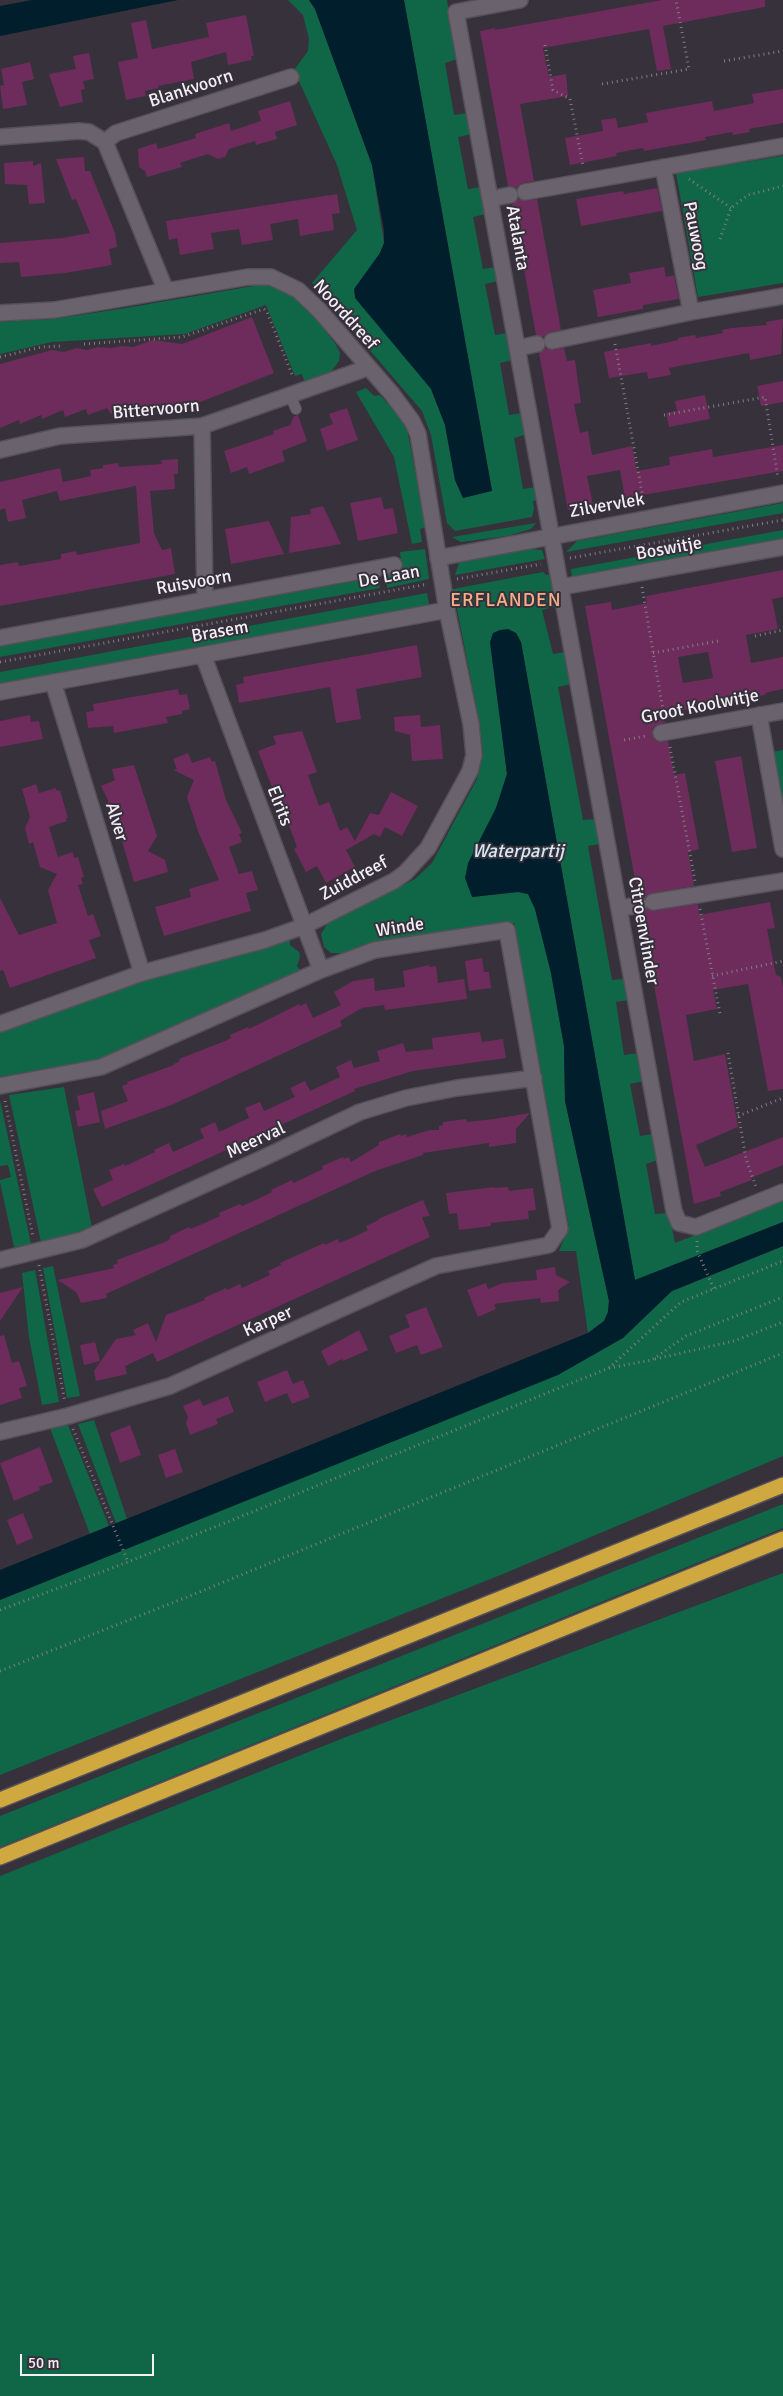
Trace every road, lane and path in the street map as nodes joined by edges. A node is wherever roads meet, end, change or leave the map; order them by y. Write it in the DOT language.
graph roads {
  1 [pos="520,0"];
  2 [pos="676,0"];
  3 [pos="455,6"];
  4 [pos="545,45"];
  5 [pos="783,51"];
  6 [pos="724,61"];
  7 [pos="291,77"];
  8 [pos="602,84"];
  9 [pos="0,137"];
  10 [pos="104,142"];
  11 [pos="783,146"];
  12 [pos="667,166"];
  13 [pos="582,182"];
  14 [pos="783,186"];
  15 [pos="490,199"];
  16 [pos="731,208"];
  17 [pos="720,239"];
  18 [pos="166,291"];
  19 [pos="783,296"];
  20 [pos="691,312"];
  21 [pos="0,313"];
  22 [pos="610,329"];
  23 [pos="84,344"];
  24 [pos="62,346"];
  25 [pos="518,348"];
  26 [pos="0,357"];
  27 [pos="368,368"];
  28 [pos="295,399"];
  29 [pos="664,415"];
  30 [pos="202,426"];
  31 [pos="0,450"];
  32 [pos="782,493"];
  33 [pos="646,518"];
  34 [pos="783,520"];
  35 [pos="552,535"];
  36 [pos="783,547"];
  37 [pos="438,558"];
  38 [pos="556,561"];
  39 [pos="394,565"];
  40 [pos="443,582"];
  41 [pos="642,585"];
  42 [pos="561,587"];
  43 [pos="205,600"];
  44 [pos="448,610"];
  45 [pos="783,630"];
  46 [pos="755,636"];
  47 [pos="0,638"];
  48 [pos="718,641"];
  49 [pos="653,653"];
  50 [pos="203,655"];
  51 [pos="0,662"];
  52 [pos="53,682"];
  53 [pos="0,692"];
  54 [pos="783,711"];
  55 [pos="759,715"];
  56 [pos="664,733"];
  57 [pos="624,740"];
  58 [pos="783,849"];
  59 [pos="783,881"];
  60 [pos="691,895"];
  61 [pos="620,908"];
  62 [pos="304,926"];
  63 [pos="783,961"];
  64 [pos="321,970"];
  65 [pos="142,973"];
  66 [pos="712,976"];
  67 [pos="720,1014"];
  68 [pos="0,1024"];
  69 [pos="728,1053"];
  70 [pos="534,1078"];
  71 [pos="1,1086"];
  72 [pos="783,1098"];
  73 [pos="738,1116"];
  74 [pos="756,1187"];
  75 [pos="783,1192"];
  76 [pos="549,1245"];
  77 [pos="697,1251"];
  78 [pos="36,1252"];
  79 [pos="0,1260"];
  80 [pos="783,1261"];
  81 [pos="714,1288"];
  82 [pos="783,1298"];
  83 [pos="783,1322"];
  84 [pos="783,1353"];
  85 [pos="652,1360"];
  86 [pos="609,1368"];
  87 [pos="68,1416"];
  88 [pos="0,1432"];
  89 [pos="783,1486"];
  90 [pos="783,1539"];
  91 [pos="128,1562"];
  92 [pos="0,1610"];
  93 [pos="0,1671"];
  94 [pos="0,1800"];
  95 [pos="0,1857"];
  1 -- 3 [label="street, Atalanta"];
  2 -- 8 [label="path"];
  3 -- 15 [label="street, Atalanta"];
  4 -- 13 [label="path"];
  5 -- 6 [label="path"];
  7 -- 10 [label="street, Blankvoorn"];
  9 -- 10 [label="street"];
  10 -- 18 [label="street"];
  11 -- 12 [label="street"];
  12 -- 13 [label="street"];
  12 -- 16 [label="path"];
  12 -- 20 [label="street, Pauwoog"];
  13 -- 15 [label="street"];
  14 -- 16 [label="path"];
  15 -- 25 [label="street, Atalanta"];
  16 -- 17 [label="path"];
  18 -- 21 [label="street, Noorddreef"];
  18 -- 27 [label="street, Noorddreef"];
  19 -- 20 [label="street"];
  20 -- 22 [label="street"];
  22 -- 25 [label="street"];
  22 -- 33 [label="path"];
  23 -- 28 [label="path"];
  24 -- 26 [label="path"];
  25 -- 35 [label="street, Atalanta"];
  27 -- 28 [label="street, Bittervoorn"];
  27 -- 37 [label="street, Noorddreef"];
  28 -- 30 [label="street, Bittervoorn"];
  29 -- 32 [label="path"];
  30 -- 31 [label="street, Bittervoorn"];
  30 -- 43 [label="street"];
  32 -- 33 [label="street, Zilvervlek"];
  33 -- 35 [label="street, Zilvervlek"];
  34 -- 38 [label="path, De Laan"];
  35 -- 37 [label="street, Zilvervlek"];
  35 -- 38 [label="street, Citroenvlinder"];
  36 -- 42 [label="street, Boswitje"];
  37 -- 40 [label="street, Zuiddreef"];
  38 -- 40 [label="path, De Laan"];
  38 -- 42 [label="street, Citroenvlinder"];
  39 -- 43 [label="street, Ruisvoorn"];
  40 -- 44 [label="street, Zuiddreef"];
  40 -- 51 [label="path, De Laan"];
  41 -- 49 [label="path"];
  42 -- 61 [label="street, Citroenvlinder"];
  43 -- 47 [label="street, Ruisvoorn"];
  44 -- 50 [label="street, Brasem"];
  44 -- 62 [label="street, Zuiddreef"];
  45 -- 46 [label="path"];
  48 -- 49 [label="path"];
  49 -- 56 [label="path"];
  50 -- 52 [label="street, Brasem"];
  50 -- 62 [label="street, Elrits"];
  52 -- 53 [label="street, Brasem"];
  52 -- 65 [label="street, Alver"];
  54 -- 55 [label="street, Groot Koolwitje"];
  55 -- 56 [label="street, Groot Koolwitje"];
  55 -- 58 [label="street"];
  56 -- 57 [label="path, Groot Koolwitje"];
  56 -- 60 [label="path"];
  59 -- 60 [label="street"];
  60 -- 61 [label="street"];
  60 -- 66 [label="path"];
  61 -- 75 [label="street, Citroenvlinder"];
  62 -- 64 [label="street, Elrits"];
  62 -- 65 [label="street, Zuiddreef"];
  63 -- 66 [label="path"];
  64 -- 70 [label="street, Winde"];
  64 -- 71 [label="street, Winde"];
  65 -- 68 [label="street, Zuiddreef"];
  66 -- 67 [label="path"];
  69 -- 73 [label="path"];
  70 -- 76 [label="street, Winde"];
  70 -- 78 [label="street, Meerval"];
  71 -- 78 [label="path"];
  72 -- 73 [label="path"];
  73 -- 74 [label="path"];
  76 -- 87 [label="street, Karper"];
  77 -- 81 [label="path"];
  78 -- 79 [label="street, Meerval"];
  78 -- 87 [label="path"];
  80 -- 81 [label="path"];
  81 -- 86 [label="path"];
  82 -- 85 [label="path"];
  83 -- 85 [label="path"];
  84 -- 93 [label="path"];
  85 -- 86 [label="path"];
  86 -- 91 [label="path"];
  87 -- 88 [label="street, Karper"];
  87 -- 91 [label="path"];
  89 -- 94 [label="highway"];
  90 -- 95 [label="highway"];
  91 -- 92 [label="path"];
}
